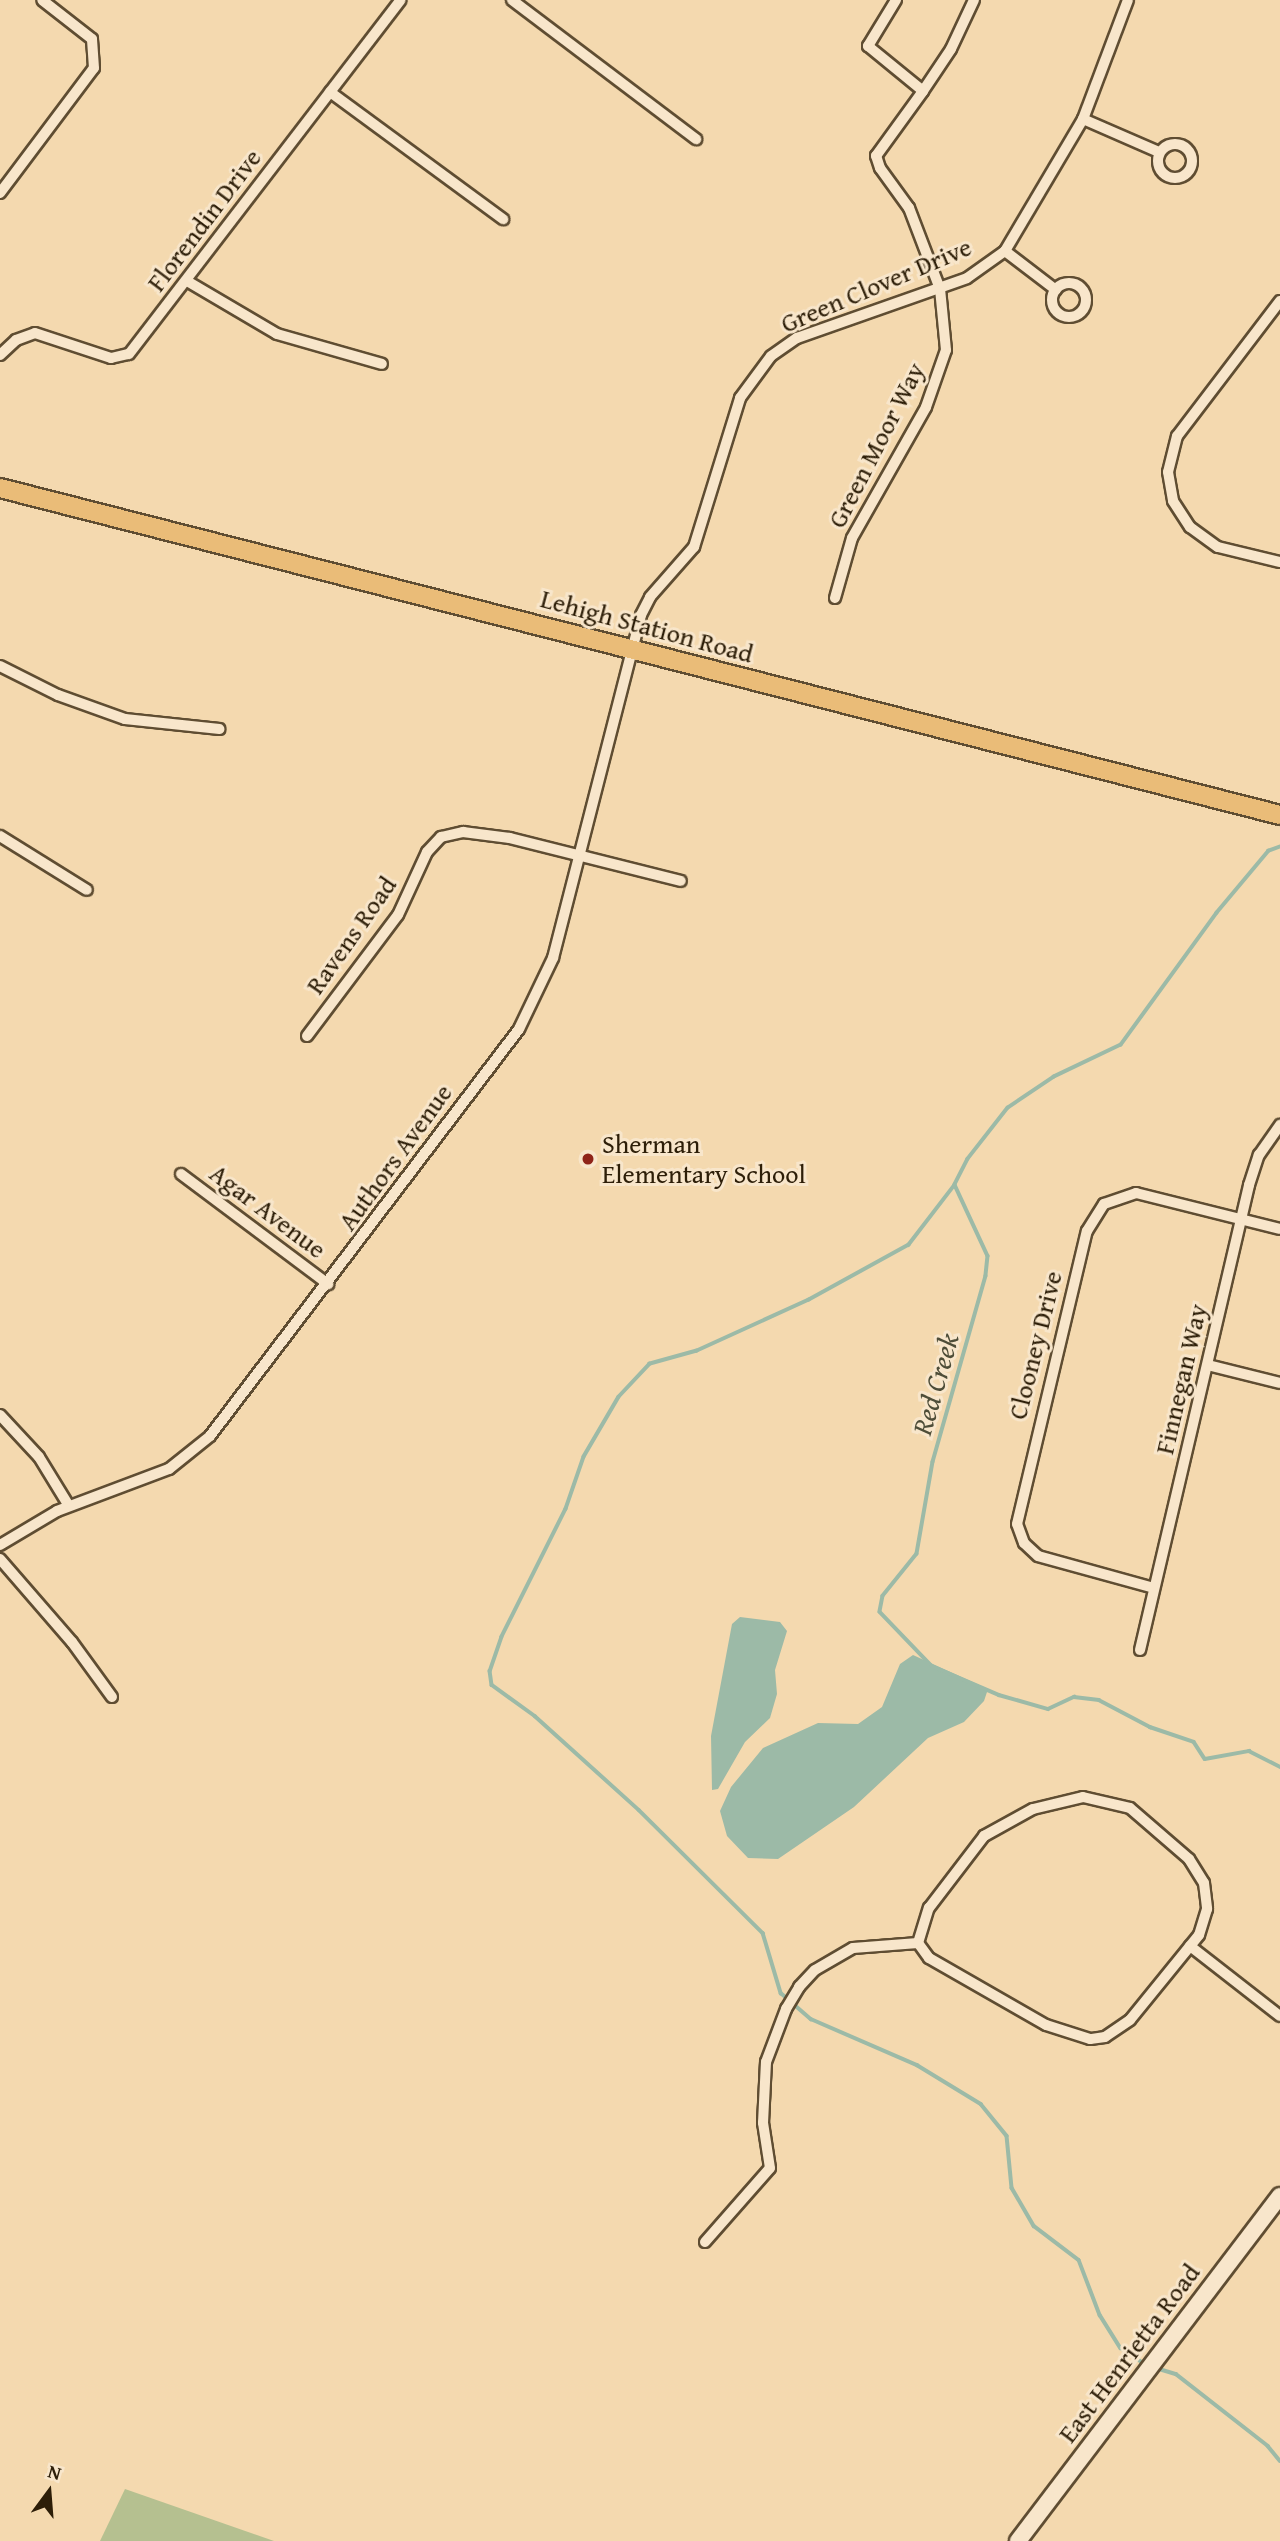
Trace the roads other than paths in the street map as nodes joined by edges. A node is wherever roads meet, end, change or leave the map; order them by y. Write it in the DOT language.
graph roads {
  1 [pos="43,0"];
  2 [pos="401,0"];
  3 [pos="512,0"];
  4 [pos="896,0"];
  5 [pos="974,0"];
  6 [pos="1128,0"];
  7 [pos="923,91"];
  8 [pos="330,92"];
  9 [pos="1083,119"];
  10 [pos="696,139"];
  11 [pos="1159,152"];
  12 [pos="0,194"];
  13 [pos="503,219"];
  14 [pos="1005,251"];
  15 [pos="187,281"];
  16 [pos="940,289"];
  17 [pos="1056,290"];
  18 [pos="1280,301"];
  19 [pos="0,355"];
  20 [pos="382,364"];
  21 [pos="0,488"];
  22 [pos="1280,562"];
  23 [pos="835,598"];
  24 [pos="634,650"];
  25 [pos="0,666"];
  26 [pos="219,729"];
  27 [pos="1280,815"];
  28 [pos="0,836"];
  29 [pos="581,856"];
  30 [pos="681,881"];
  31 [pos="87,890"];
  32 [pos="307,1037"];
  33 [pos="1280,1125"];
  34 [pos="181,1174"];
  35 [pos="1242,1219"];
  36 [pos="1280,1229"];
  37 [pos="328,1284"];
  38 [pos="1208,1365"];
  39 [pos="1280,1383"];
  40 [pos="0,1415"];
  41 [pos="69,1506"];
  42 [pos="0,1545"];
  43 [pos="0,1559"];
  44 [pos="1154,1588"];
  45 [pos="1140,1650"];
  46 [pos="112,1697"];
  47 [pos="918,1943"];
  48 [pos="1190,1946"];
  49 [pos="1280,2016"];
  50 [pos="1280,2196"];
  51 [pos="705,2242"];
  52 [pos="1018,2541"];
  1 -- 12 [label="street"];
  2 -- 8 [label="street, Florendin Drive"];
  3 -- 10 [label="street"];
  4 -- 7 [label="street"];
  5 -- 7 [label="street, Green Moor Way"];
  6 -- 9 [label="street, Green Clover Drive"];
  7 -- 16 [label="street, Green Moor Way"];
  8 -- 13 [label="street"];
  8 -- 15 [label="street, Florendin Drive"];
  9 -- 11 [label="street"];
  9 -- 14 [label="street, Green Clover Drive"];
  14 -- 16 [label="street, Green Clover Drive"];
  14 -- 17 [label="street"];
  15 -- 19 [label="street, Florendin Drive"];
  15 -- 20 [label="street"];
  16 -- 23 [label="street, Green Moor Way"];
  16 -- 24 [label="street, Green Clover Drive"];
  18 -- 22 [label="street"];
  21 -- 24 [label="main road, Lehigh Station Road"];
  24 -- 27 [label="main road, Lehigh Station Road"];
  24 -- 29 [label="street, Authors Avenue"];
  25 -- 26 [label="street"];
  28 -- 31 [label="street"];
  29 -- 30 [label="street"];
  29 -- 32 [label="street, Ravens Road"];
  29 -- 37 [label="street, Authors Avenue"];
  33 -- 35 [label="street, Finnegan Way"];
  34 -- 37 [label="street, Agar Avenue"];
  35 -- 36 [label="street, Clooney Drive"];
  35 -- 38 [label="street, Finnegan Way"];
  35 -- 44 [label="street, Clooney Drive"];
  37 -- 41 [label="street, Authors Avenue"];
  38 -- 39 [label="street"];
  38 -- 44 [label="street, Finnegan Way"];
  40 -- 41 [label="street"];
  41 -- 42 [label="street, Authors Avenue"];
  43 -- 46 [label="street"];
  44 -- 45 [label="street, Finnegan Way"];
  47 -- 48 [label="street"];
  47 -- 48 [label="street"];
  47 -- 51 [label="street"];
  48 -- 49 [label="street"];
  50 -- 52 [label="main road, East Henrietta Road"];
}
